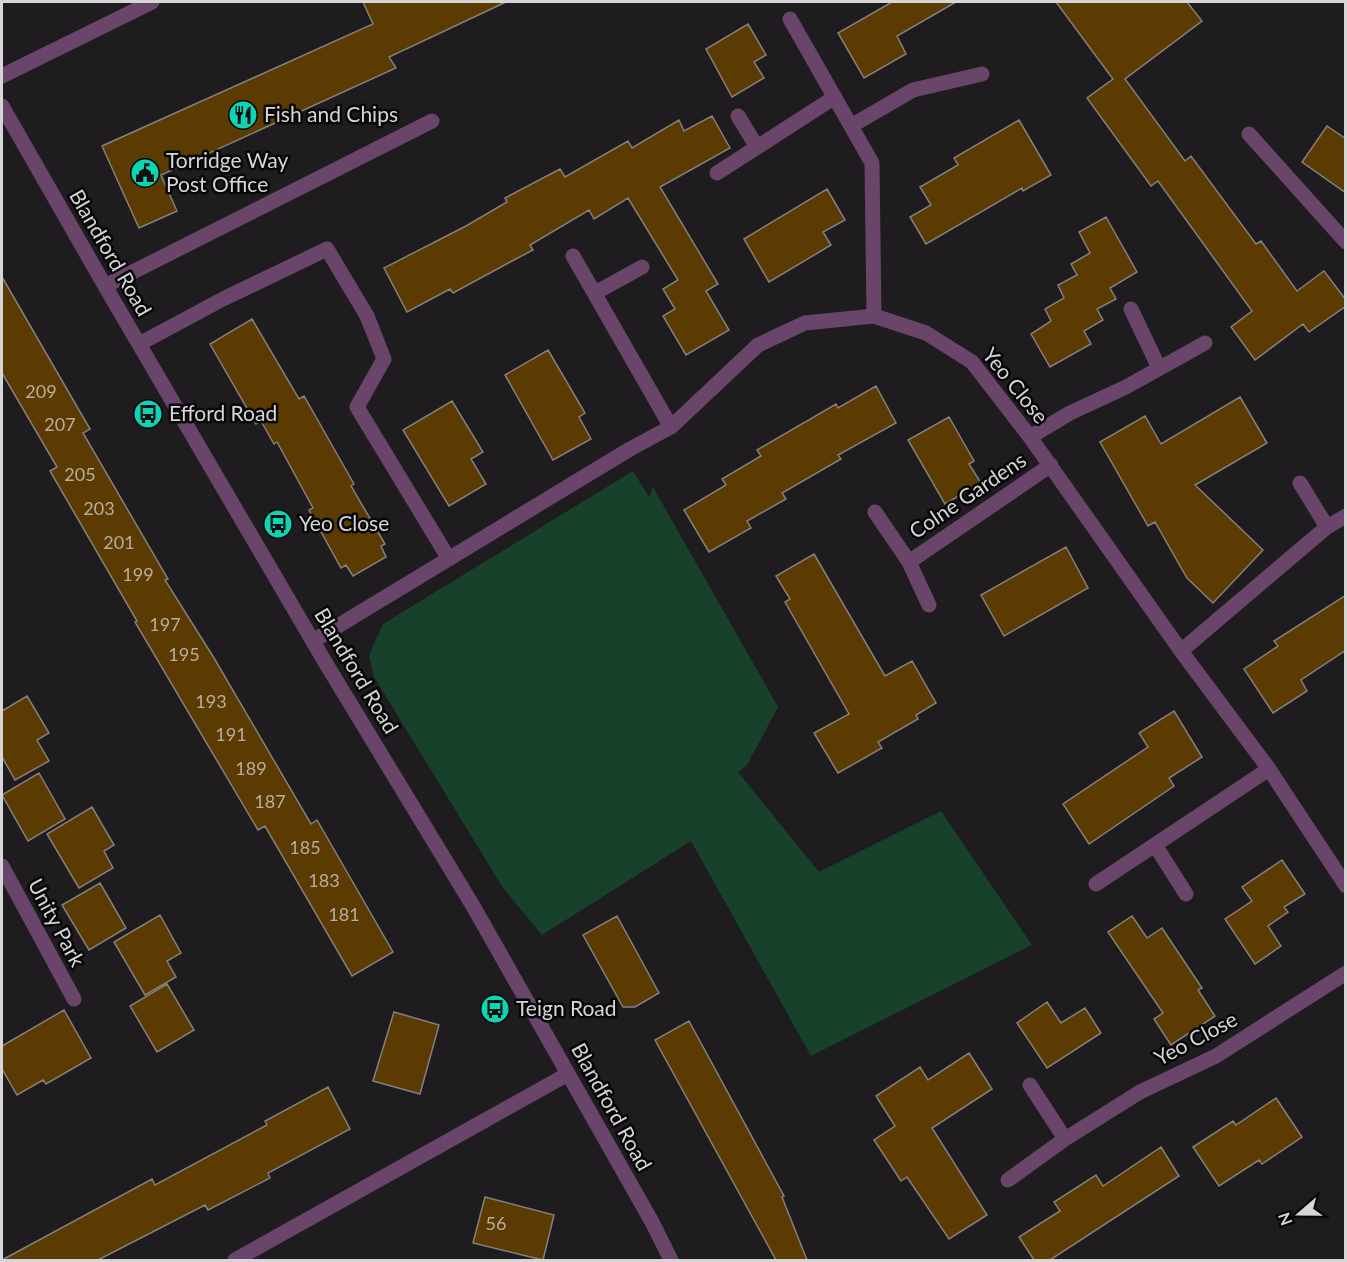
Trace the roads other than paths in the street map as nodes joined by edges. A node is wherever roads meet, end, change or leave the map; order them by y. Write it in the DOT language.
graph roads {
  1 [pos="152,2"];
  2 [pos="790,19"];
  3 [pos="982,74"];
  4 [pos="2,76"];
  5 [pos="834,97"];
  6 [pos="2,106"];
  7 [pos="738,116"];
  8 [pos="432,121"];
  9 [pos="851,126"];
  10 [pos="1249,134"];
  11 [pos="757,147"];
  12 [pos="717,173"];
  13 [pos="1346,242"];
  14 [pos="573,256"];
  15 [pos="642,267"];
  16 [pos="105,286"];
  17 [pos="595,293"];
  18 [pos="1131,309"];
  19 [pos="874,316"];
  20 [pos="1205,343"];
  21 [pos="139,344"];
  22 [pos="1159,368"];
  23 [pos="671,427"];
  24 [pos="1030,437"];
  25 [pos="1051,465"];
  26 [pos="1300,483"];
  27 [pos="875,512"];
  28 [pos="1346,516"];
  29 [pos="1327,527"];
  30 [pos="449,559"];
  31 [pos="909,562"];
  32 [pos="929,605"];
  33 [pos="313,641"];
  34 [pos="1181,651"];
  35 [pos="1269,769"];
  36 [pos="1155,845"];
  37 [pos="2,866"];
  38 [pos="1096,884"];
  39 [pos="1346,886"];
  40 [pos="1186,894"];
  41 [pos="1346,973"];
  42 [pos="74,999"];
  43 [pos="568,1074"];
  44 [pos="1030,1085"];
  45 [pos="1065,1139"];
  46 [pos="1008,1180"];
  47 [pos="235,1260"];
  48 [pos="671,1260"];
  1 -- 4 [label="street"];
  2 -- 5 [label="street"];
  3 -- 9 [label="street"];
  5 -- 9 [label="street"];
  5 -- 11 [label="street"];
  6 -- 16 [label="street, Blandford Road"];
  7 -- 11 [label="street"];
  8 -- 16 [label="street"];
  9 -- 19 [label="street"];
  10 -- 13 [label="street"];
  11 -- 12 [label="street"];
  14 -- 17 [label="street"];
  15 -- 17 [label="street"];
  16 -- 21 [label="street, Blandford Road"];
  17 -- 23 [label="street"];
  18 -- 22 [label="street"];
  19 -- 23 [label="street, Yeo Close"];
  19 -- 24 [label="street, Yeo Close"];
  20 -- 22 [label="street"];
  21 -- 30 [label="street"];
  21 -- 33 [label="street, Blandford Road"];
  22 -- 24 [label="street"];
  23 -- 30 [label="street, Yeo Close"];
  24 -- 25 [label="street, Yeo Close"];
  25 -- 31 [label="street, Colne Gardens"];
  25 -- 34 [label="street, Yeo Close"];
  26 -- 29 [label="street"];
  27 -- 31 [label="street, Colne Gardens"];
  28 -- 29 [label="street"];
  29 -- 34 [label="street"];
  30 -- 33 [label="street, Yeo Close"];
  31 -- 32 [label="street, Colne Gardens"];
  33 -- 43 [label="street, Blandford Road"];
  34 -- 35 [label="street, Yeo Close"];
  35 -- 36 [label="street"];
  35 -- 39 [label="street, Yeo Close"];
  36 -- 38 [label="street"];
  36 -- 40 [label="street"];
  37 -- 42 [label="street, Unity Park"];
  41 -- 45 [label="street, Yeo Close"];
  43 -- 47 [label="street"];
  43 -- 48 [label="street, Blandford Road"];
  44 -- 45 [label="street"];
  45 -- 46 [label="street, Yeo Close"];
}
